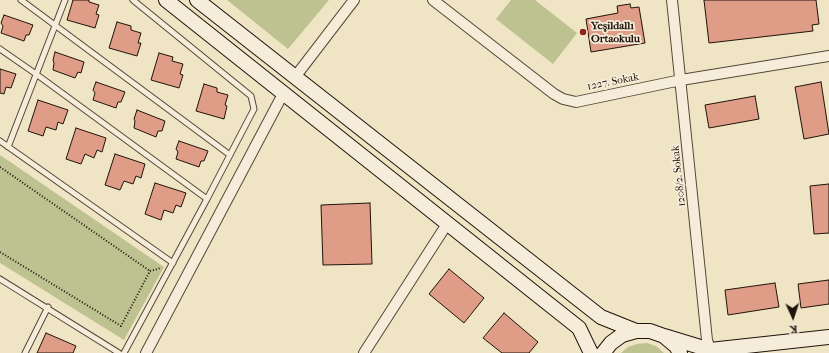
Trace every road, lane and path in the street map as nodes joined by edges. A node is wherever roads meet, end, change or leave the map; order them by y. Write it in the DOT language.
graph roads {
  1 [pos="21,0"];
  2 [pos="65,0"];
  3 [pos="133,0"];
  4 [pos="166,0"];
  5 [pos="197,0"];
  6 [pos="354,0"];
  7 [pos="433,0"];
  8 [pos="672,0"];
  9 [pos="55,26"];
  10 [pos="0,49"];
  11 [pos="829,56"];
  12 [pos="36,74"];
  13 [pos="295,77"];
  14 [pos="681,80"];
  15 [pos="284,92"];
  16 [pos="0,141"];
  17 [pos="8,147"];
  18 [pos="230,155"];
  19 [pos="0,167"];
  20 [pos="207,199"];
  21 [pos="447,224"];
  22 [pos="0,252"];
  23 [pos="173,263"];
  24 [pos="164,267"];
  25 [pos="150,271"];
  26 [pos="0,278"];
  27 [pos="48,307"];
  28 [pos="636,331"];
  29 [pos="664,336"];
  30 [pos="829,337"];
  31 [pos="710,350"];
  32 [pos="148,352"];
  33 [pos="25,353"];
  34 [pos="119,353"];
  35 [pos="124,353"];
  36 [pos="364,353"];
  37 [pos="591,353"];
  38 [pos="603,353"];
  39 [pos="680,353"];
  1 -- 9 [label="lane"];
  2 -- 9 [label="lane"];
  3 -- 18 [label="lane"];
  4 -- 15 [label="main road"];
  5 -- 13 [label="main road"];
  6 -- 13 [label="street"];
  7 -- 14 [label="street, 1227. Sokak"];
  8 -- 14 [label="street, 1208/2. Sokak"];
  9 -- 12 [label="lane"];
  9 -- 18 [label="lane"];
  10 -- 12 [label="lane"];
  11 -- 14 [label="street, 1227. Sokak"];
  12 -- 17 [label="lane"];
  12 -- 20 [label="lane"];
  13 -- 28 [label="main road"];
  14 -- 31 [label="street, 1208/2. Sokak"];
  15 -- 21 [label="main road"];
  15 -- 32 [label="street"];
  16 -- 17 [label="lane"];
  17 -- 23 [label="lane"];
  18 -- 20 [label="lane"];
  19 -- 25 [label="path"];
  20 -- 23 [label="lane"];
  21 -- 36 [label="street"];
  21 -- 37 [label="main road"];
  22 -- 25 [label="path"];
  23 -- 35 [label="lane"];
  24 -- 25 [label="path"];
  26 -- 27 [label="lane"];
  27 -- 33 [label="lane"];
  27 -- 34 [label="lane"];
  28 -- 29 [label="main road"];
  28 -- 38 [label="main road"];
  29 -- 31 [label="main road"];
  29 -- 39 [label="main road"];
  30 -- 31 [label="main road"];
}
